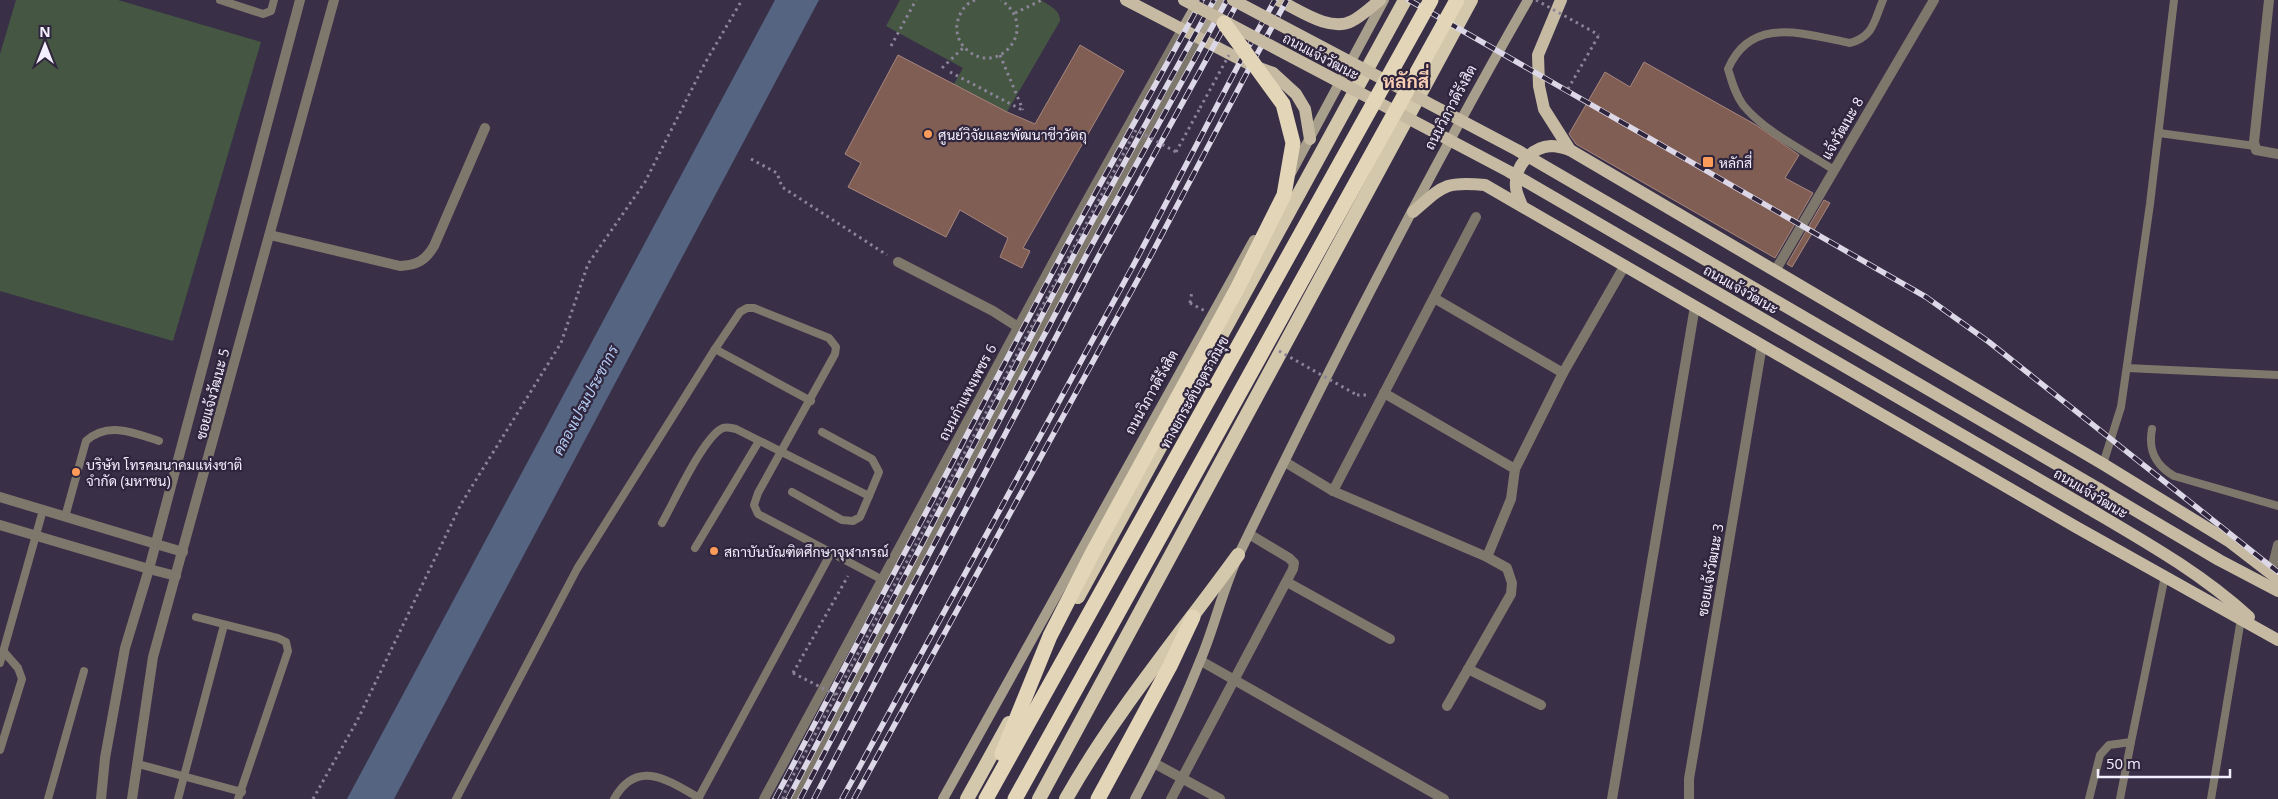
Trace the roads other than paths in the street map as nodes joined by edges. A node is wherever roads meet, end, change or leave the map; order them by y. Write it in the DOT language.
graph roads {
  1 [pos="220,0"];
  2 [pos="274,0"];
  3 [pos="300,0"];
  4 [pos="334,0"];
  5 [pos="1126,0"];
  6 [pos="1184,0"];
  7 [pos="1199,0"];
  8 [pos="1222,0"];
  9 [pos="1233,0"];
  10 [pos="1278,0"];
  11 [pos="1380,0"];
  12 [pos="1384,0"];
  13 [pos="1405,0"];
  14 [pos="1431,0"];
  15 [pos="1457,0"];
  16 [pos="1471,0"];
  17 [pos="1528,0"];
  18 [pos="1561,0"];
  19 [pos="1883,0"];
  20 [pos="1934,0"];
  21 [pos="2174,0"];
  22 [pos="2269,0"];
  23 [pos="1224,22"];
  24 [pos="1182,30"];
  25 [pos="1201,40"];
  26 [pos="485,128"];
  27 [pos="2159,133"];
  28 [pos="1310,139"];
  29 [pos="2255,146"];
  30 [pos="1570,150"];
  31 [pos="2278,154"];
  32 [pos="1834,170"];
  33 [pos="1522,206"];
  34 [pos="1413,212"];
  35 [pos="1476,217"];
  36 [pos="270,235"];
  37 [pos="898,262"];
  38 [pos="1625,265"];
  39 [pos="1775,271"];
  40 [pos="1434,298"];
  41 [pos="1695,306"];
  42 [pos="1018,327"];
  43 [pos="1762,345"];
  44 [pos="715,349"];
  45 [pos="2127,368"];
  46 [pos="1563,373"];
  47 [pos="2278,375"];
  48 [pos="1384,393"];
  49 [pos="811,401"];
  50 [pos="2152,430"];
  51 [pos="822,432"];
  52 [pos="159,441"];
  53 [pos="758,441"];
  54 [pos="781,452"];
  55 [pos="1284,462"];
  56 [pos="2103,464"];
  57 [pos="1515,469"];
  58 [pos="1333,491"];
  59 [pos="792,492"];
  60 [pos="869,496"];
  61 [pos="0,497"];
  62 [pos="2278,506"];
  63 [pos="43,510"];
  64 [pos="65,517"];
  65 [pos="662,522"];
  66 [pos="0,524"];
  67 [pos="1249,534"];
  68 [pos="36,535"];
  69 [pos="156,544"];
  70 [pos="2278,545"];
  71 [pos="695,548"];
  72 [pos="182,552"];
  73 [pos="831,553"];
  74 [pos="1238,555"];
  75 [pos="1487,557"];
  76 [pos="149,569"];
  77 [pos="176,576"];
  78 [pos="2165,576"];
  79 [pos="2275,576"];
  80 [pos="881,580"];
  81 [pos="1287,582"];
  82 [pos="2278,591"];
  83 [pos="196,617"];
  84 [pos="1193,617"];
  85 [pos="2241,618"];
  86 [pos="224,625"];
  87 [pos="2266,632"];
  88 [pos="1390,639"];
  89 [pos="2278,640"];
  90 [pos="4,652"];
  91 [pos="1201,660"];
  92 [pos="0,663"];
  93 [pos="1468,669"];
  94 [pos="84,671"];
  95 [pos="1235,680"];
  96 [pos="1541,704"];
  97 [pos="1448,706"];
  98 [pos="2131,742"];
  99 [pos="0,750"];
  100 [pos="1154,763"];
  101 [pos="138,764"];
  102 [pos="184,777"];
  103 [pos="1182,778"];
  104 [pos="240,795"];
  105 [pos="698,798"];
  106 [pos="48,799"];
  107 [pos="101,799"];
  108 [pos="132,799"];
  109 [pos="178,799"];
  110 [pos="456,799"];
  111 [pos="614,799"];
  112 [pos="764,799"];
  113 [pos="794,799"];
  114 [pos="943,799"];
  115 [pos="967,799"];
  116 [pos="985,799"];
  117 [pos="1015,799"];
  118 [pos="1039,799"];
  119 [pos="1066,799"];
  120 [pos="1098,799"];
  121 [pos="1135,799"];
  122 [pos="1171,799"];
  123 [pos="1220,799"];
  124 [pos="1444,799"];
  125 [pos="1612,799"];
  126 [pos="1689,799"];
  127 [pos="2089,799"];
  128 [pos="2120,799"];
  129 [pos="2211,799"];
  1 -- 2 [label="lane"];
  3 -- 69 [label="street, ซอยแจ้งวัฒนะ 5"];
  4 -- 36 [label="street, ซอยแจ้งวัฒนะ 5"];
  5 -- 24 [label="main road"];
  6 -- 23 [label="main road, ถนนแจ้งวัฒนะ, bridge"];
  7 -- 24 [label="main road, ถนนกำแพงเพชร 6"];
  8 -- 25 [label="main road"];
  9 -- 82 [label="main road, ถนนแจ้งวัฒนะ, bridge"];
  10 -- 11 [label="main road"];
  12 -- 28 [label="main road, ถนนวิภาวดีรังสิต"];
  13 -- 115 [label="highway"];
  14 -- 116 [label="highway, ทางยกระดับอุตราภิมุข, bridge"];
  15 -- 117 [label="highway, bridge"];
  16 -- 118 [label="highway"];
  17 -- 34 [label="main road, ถนนวิภาวดีรังสิต"];
  18 -- 30 [label="main road"];
  19 -- 32 [label="lane"];
  20 -- 32 [label="street, แจ้งวัฒนะ 8"];
  21 -- 27 [label="lane"];
  22 -- 29 [label="street"];
  23 -- 87 [label="main road, ถนนแจ้งวัฒนะ, bridge"];
  23 -- 116 [label="highway, bridge"];
  24 -- 25 [label="main road"];
  24 -- 42 [label="street, ถนนกำแพงเพชร 6"];
  25 -- 28 [label="main road"];
  25 -- 113 [label="street"];
  26 -- 36 [label="street"];
  27 -- 29 [label="lane"];
  27 -- 45 [label="lane"];
  28 -- 114 [label="main road, ถนนวิภาวดีรังสิต"];
  29 -- 31 [label="street"];
  30 -- 33 [label="main road"];
  30 -- 39 [label="main road"];
  32 -- 39 [label="street, แจ้งวัฒนะ 8"];
  33 -- 34 [label="main road, ถนนแจ้งวัฒนะ"];
  33 -- 38 [label="main road, ถนนแจ้งวัฒนะ"];
  34 -- 55 [label="main road, ถนนวิภาวดีรังสิต"];
  35 -- 40 [label="street"];
  36 -- 72 [label="street, ซอยแจ้งวัฒนะ 5"];
  37 -- 42 [label="street"];
  38 -- 41 [label="main road, ถนนแจ้งวัฒนะ"];
  38 -- 46 [label="street"];
  39 -- 56 [label="main road"];
  40 -- 46 [label="street"];
  40 -- 48 [label="street"];
  41 -- 43 [label="main road, ถนนแจ้งวัฒนะ"];
  41 -- 125 [label="street"];
  42 -- 80 [label="street, ถนนกำแพงเพชร 6"];
  43 -- 78 [label="main road, ถนนแจ้งวัฒนะ"];
  43 -- 126 [label="street, ซอยแจ้งวัฒนะ 3"];
  44 -- 49 [label="lane"];
  44 -- 49 [label="lane"];
  44 -- 110 [label="lane"];
  45 -- 47 [label="lane"];
  45 -- 56 [label="lane"];
  46 -- 57 [label="street"];
  48 -- 57 [label="street"];
  48 -- 58 [label="street"];
  49 -- 54 [label="lane"];
  50 -- 62 [label="lane"];
  51 -- 60 [label="lane"];
  52 -- 64 [label="lane"];
  53 -- 54 [label="lane"];
  53 -- 65 [label="lane"];
  53 -- 71 [label="lane"];
  54 -- 60 [label="lane"];
  54 -- 73 [label="lane"];
  55 -- 58 [label="street"];
  55 -- 67 [label="main road, ถนนวิภาวดีรังสิต"];
  56 -- 79 [label="main road"];
  57 -- 75 [label="street"];
  58 -- 75 [label="street"];
  59 -- 60 [label="lane"];
  61 -- 63 [label="street"];
  63 -- 64 [label="street"];
  63 -- 68 [label="lane"];
  64 -- 69 [label="street"];
  66 -- 68 [label="street"];
  67 -- 74 [label="main road, ถนนวิภาวดีรังสิต"];
  67 -- 81 [label="street"];
  68 -- 76 [label="street"];
  68 -- 90 [label="lane"];
  69 -- 72 [label="street"];
  69 -- 76 [label="street, ซอยแจ้งวัฒนะ 5"];
  70 -- 79 [label="street"];
  72 -- 77 [label="street, ซอยแจ้งวัฒนะ 5"];
  73 -- 80 [label="lane"];
  73 -- 105 [label="lane"];
  74 -- 84 [label="highway"];
  74 -- 91 [label="main road, ถนนวิภาวดีรังสิต"];
  75 -- 93 [label="street"];
  76 -- 77 [label="street"];
  76 -- 107 [label="street, ซอยแจ้งวัฒนะ 5"];
  77 -- 101 [label="street, ซอยแจ้งวัฒนะ 5"];
  78 -- 85 [label="main road, ถนนแจ้งวัฒนะ"];
  78 -- 98 [label="lane"];
  80 -- 112 [label="street, ถนนกำแพงเพชร 6"];
  81 -- 88 [label="street"];
  81 -- 95 [label="street"];
  83 -- 86 [label="lane"];
  84 -- 119 [label="highway"];
  84 -- 120 [label="highway"];
  85 -- 87 [label="main road, ถนนแจ้งวัฒนะ"];
  85 -- 129 [label="lane"];
  86 -- 102 [label="lane"];
  86 -- 104 [label="lane"];
  87 -- 89 [label="main road, ถนนแจ้งวัฒนะ"];
  90 -- 92 [label="lane"];
  90 -- 99 [label="lane"];
  91 -- 95 [label="street"];
  91 -- 100 [label="main road, ถนนวิภาวดีรังสิต"];
  93 -- 96 [label="street"];
  93 -- 97 [label="street"];
  94 -- 106 [label="lane"];
  95 -- 103 [label="street"];
  95 -- 124 [label="street"];
  98 -- 127 [label="lane"];
  98 -- 128 [label="lane"];
  100 -- 103 [label="street"];
  100 -- 121 [label="main road, ถนนวิภาวดีรังสิต"];
  101 -- 102 [label="lane"];
  101 -- 108 [label="street, ซอยแจ้งวัฒนะ 5"];
  102 -- 104 [label="lane"];
  102 -- 109 [label="lane"];
  103 -- 122 [label="street"];
  103 -- 123 [label="street"];
  105 -- 111 [label="lane"];
}
